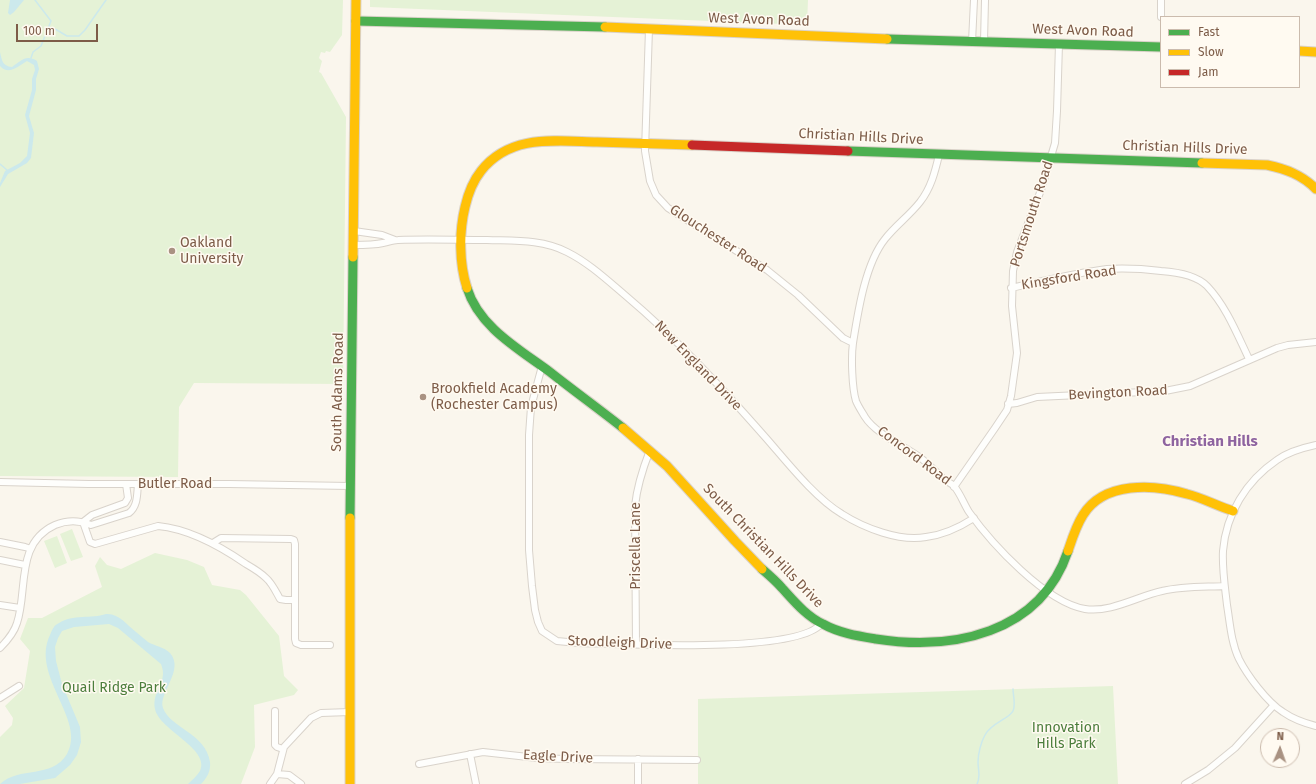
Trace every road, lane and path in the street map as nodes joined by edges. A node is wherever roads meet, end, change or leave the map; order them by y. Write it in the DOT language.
graph roads {
  1 [pos="356,0"];
  2 [pos="974,0"];
  3 [pos="985,0"];
  4 [pos="1161,0"];
  5 [pos="1161,16"];
  6 [pos="356,21"];
  7 [pos="649,29"];
  8 [pos="972,42"];
  9 [pos="984,42"];
  10 [pos="1059,44"];
  11 [pos="1160,47"];
  12 [pos="1300,51"];
  13 [pos="1316,52"];
  14 [pos="645,143"];
  15 [pos="939,155"];
  16 [pos="1051,157"];
  17 [pos="1316,189"];
  18 [pos="354,231"];
  19 [pos="395,240"];
  20 [pos="460,240"];
  21 [pos="354,245"];
  22 [pos="1012,288"];
  23 [pos="1316,342"];
  24 [pos="853,343"];
  25 [pos="1249,359"];
  26 [pos="542,366"];
  27 [pos="1008,404"];
  28 [pos="1316,445"];
  29 [pos="650,450"];
  30 [pos="0,482"];
  31 [pos="126,484"];
  32 [pos="138,484"];
  33 [pos="350,486"];
  34 [pos="954,487"];
  35 [pos="1233,511"];
  36 [pos="974,518"];
  37 [pos="83,522"];
  38 [pos="0,542"];
  39 [pos="213,543"];
  40 [pos="31,549"];
  41 [pos="0,560"];
  42 [pos="25,565"];
  43 [pos="1224,586"];
  44 [pos="1047,591"];
  45 [pos="295,600"];
  46 [pos="0,605"];
  47 [pos="20,608"];
  48 [pos="821,624"];
  49 [pos="636,644"];
  50 [pos="330,645"];
  51 [pos="0,648"];
  52 [pos="19,686"];
  53 [pos="0,698"];
  54 [pos="1274,705"];
  55 [pos="275,710"];
  56 [pos="350,712"];
  57 [pos="1316,726"];
  58 [pos="283,749"];
  59 [pos="470,754"];
  60 [pos="638,759"];
  61 [pos="698,760"];
  62 [pos="419,764"];
  63 [pos="277,774"];
  64 [pos="273,783"];
  65 [pos="301,784"];
  66 [pos="350,784"];
  67 [pos="476,784"];
  68 [pos="638,784"];
  69 [pos="1185,784"];
  1 -- 6 [label="street, South Adams Road"];
  2 -- 8 [label="street"];
  3 -- 9 [label="street"];
  4 -- 5 [label="street"];
  6 -- 7 [label="street, West Avon Road"];
  6 -- 18 [label="street, South Adams Road"];
  7 -- 8 [label="street, West Avon Road"];
  7 -- 14 [label="street, Glouchester Road"];
  8 -- 9 [label="street, West Avon Road"];
  9 -- 10 [label="street, West Avon Road"];
  10 -- 11 [label="street, West Avon Road"];
  10 -- 16 [label="street, Portsmouth Road"];
  12 -- 13 [label="street"];
  14 -- 15 [label="street, Christian Hills Drive"];
  14 -- 20 [label="street, Christian Hills Drive"];
  14 -- 24 [label="street, Glouchester Road"];
  15 -- 16 [label="street, Christian Hills Drive"];
  15 -- 24 [label="street, Concord Road"];
  16 -- 17 [label="street, Christian Hills Drive"];
  16 -- 22 [label="street, Portsmouth Road"];
  18 -- 19 [label="street, New England Drive"];
  18 -- 21 [label="street, South Adams Road"];
  19 -- 20 [label="street, New England Drive"];
  19 -- 21 [label="street, New England Drive"];
  20 -- 26 [label="street, South Christian Hills Drive"];
  20 -- 36 [label="street, New England Drive"];
  21 -- 33 [label="street, South Adams Road"];
  22 -- 25 [label="street, Kingsford Road"];
  22 -- 27 [label="street, Portsmouth Road"];
  23 -- 25 [label="street, Bevington Road"];
  24 -- 34 [label="street, Concord Road"];
  25 -- 27 [label="street, Bevington Road"];
  26 -- 29 [label="street, South Christian Hills Drive"];
  26 -- 49 [label="street, Stoodleigh Drive"];
  27 -- 34 [label="street, Portsmouth Road"];
  28 -- 35 [label="street"];
  29 -- 48 [label="street, South Christian Hills Drive"];
  29 -- 49 [label="street, Priscella Lane"];
  30 -- 31 [label="street, Butler Road"];
  31 -- 32 [label="street, Butler Road"];
  31 -- 37 [label="street"];
  32 -- 33 [label="street, Butler Road"];
  32 -- 37 [label="street"];
  33 -- 56 [label="street, South Adams Road"];
  34 -- 36 [label="street, Concord Road"];
  35 -- 43 [label="street"];
  35 -- 44 [label="street, South Christian Hills Drive"];
  36 -- 44 [label="street, Concord Road"];
  37 -- 39 [label="street"];
  37 -- 40 [label="street"];
  38 -- 40 [label="street"];
  39 -- 45 [label="street"];
  39 -- 45 [label="street"];
  40 -- 42 [label="street"];
  41 -- 42 [label="street"];
  42 -- 47 [label="street"];
  43 -- 44 [label="street, Concord Road"];
  43 -- 54 [label="street"];
  44 -- 48 [label="street, South Christian Hills Drive"];
  45 -- 50 [label="street"];
  46 -- 47 [label="street"];
  47 -- 51 [label="street"];
  48 -- 49 [label="street, Stoodleigh Drive"];
  52 -- 53 [label="street"];
  54 -- 57 [label="street"];
  54 -- 69 [label="street"];
  55 -- 58 [label="street"];
  56 -- 58 [label="street"];
  56 -- 66 [label="street, South Adams Road"];
  58 -- 63 [label="street"];
  59 -- 60 [label="street, Eagle Drive"];
  59 -- 62 [label="street, Eagle Drive"];
  59 -- 67 [label="street"];
  60 -- 61 [label="street, Eagle Drive"];
  60 -- 68 [label="street"];
  63 -- 64 [label="street"];
  63 -- 65 [label="street"];
}
